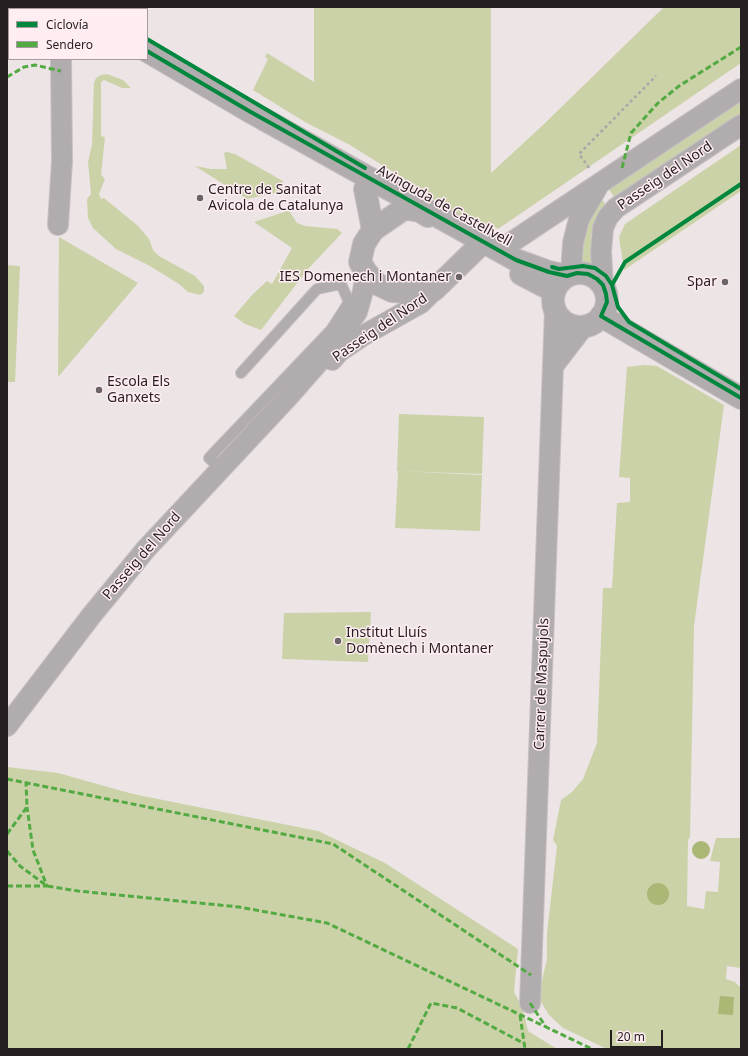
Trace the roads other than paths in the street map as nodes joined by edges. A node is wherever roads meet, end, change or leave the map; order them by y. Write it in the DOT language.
graph roads {
  1 [pos="148,52"];
  2 [pos="61,60"];
  3 [pos="741,89"];
  4 [pos="249,111"];
  5 [pos="741,125"];
  6 [pos="595,175"];
  7 [pos="365,189"];
  8 [pos="402,210"];
  9 [pos="58,225"];
  10 [pos="373,230"];
  11 [pos="488,247"];
  12 [pos="366,272"];
  13 [pos="603,285"];
  14 [pos="562,288"];
  15 [pos="434,290"];
  16 [pos="593,321"];
  17 [pos="554,365"];
  18 [pos="240,373"];
  19 [pos="289,396"];
  20 [pos="741,398"];
  21 [pos="221,469"];
  22 [pos="7,726"];
  23 [pos="530,1003"];
  1 -- 4 [label="street, Avinguda de Castellvell"];
  2 -- 9 [label="street"];
  3 -- 6 [label="street, Passeig del Nord"];
  4 -- 7 [label="street, Avinguda de Castellvell"];
  4 -- 11 [label="street, Avinguda de Castellvell"];
  5 -- 13 [label="street, Passeig del Nord"];
  6 -- 11 [label="street, Passeig del Nord"];
  6 -- 14 [label="street, Passeig del Nord"];
  7 -- 8 [label="street, Avinguda de Castellvell"];
  7 -- 10 [label="street"];
  8 -- 10 [label="street"];
  8 -- 11 [label="street"];
  10 -- 12 [label="street"];
  11 -- 14 [label="street, Avinguda de Castellvell"];
  11 -- 15 [label="street"];
  12 -- 15 [label="street"];
  12 -- 19 [label="street, Passeig del Nord"];
  13 -- 14 [label="street"];
  13 -- 16 [label="street"];
  14 -- 16 [label="street"];
  14 -- 17 [label="street, Carrer de Maspujols"];
  15 -- 19 [label="street, Passeig del Nord"];
  16 -- 17 [label="street"];
  16 -- 20 [label="street"];
  17 -- 23 [label="street, Carrer de Maspujols"];
  18 -- 21 [label="lane"];
  19 -- 21 [label="street, Passeig del Nord"];
  21 -- 22 [label="street, Passeig del Nord"];
}
